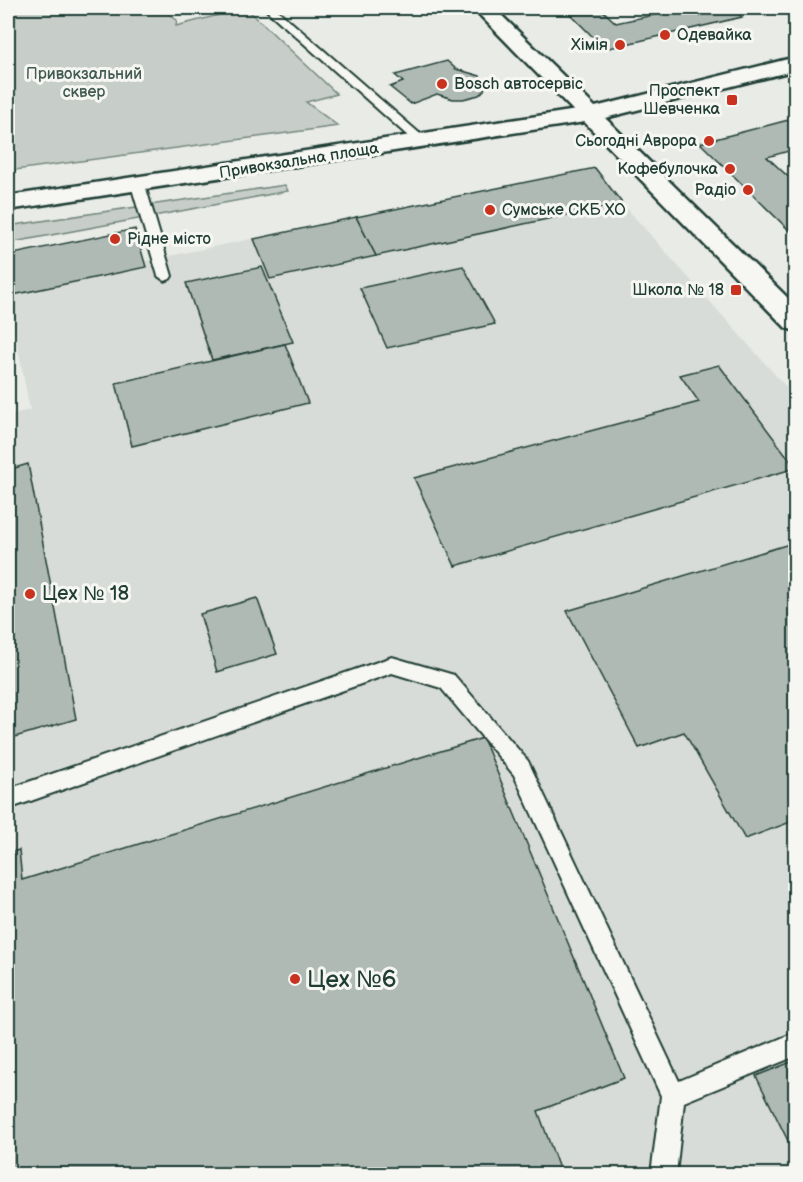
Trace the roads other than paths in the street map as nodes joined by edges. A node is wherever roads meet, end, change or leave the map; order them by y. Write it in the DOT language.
graph roads {
  1 [pos="269,8"];
  2 [pos="483,8"];
  3 [pos="795,63"];
  4 [pos="590,115"];
  5 [pos="422,142"];
  6 [pos="138,185"];
  7 [pos="8,203"];
  8 [pos="165,276"];
  9 [pos="795,322"];
  10 [pos="8,799"];
  11 [pos="795,1044"];
  12 [pos="673,1095"];
  13 [pos="664,1174"];
  1 -- 5 [label="lane"];
  2 -- 4 [label="main road"];
  3 -- 4 [label="main road, Привокзальна площа"];
  4 -- 5 [label="main road, Привокзальна площа"];
  4 -- 9 [label="main road"];
  5 -- 6 [label="main road, Привокзальна площа"];
  6 -- 7 [label="main road, Привокзальна площа"];
  6 -- 8 [label="lane"];
  10 -- 12 [label="lane"];
  11 -- 12 [label="lane"];
  12 -- 13 [label="lane"];
}
